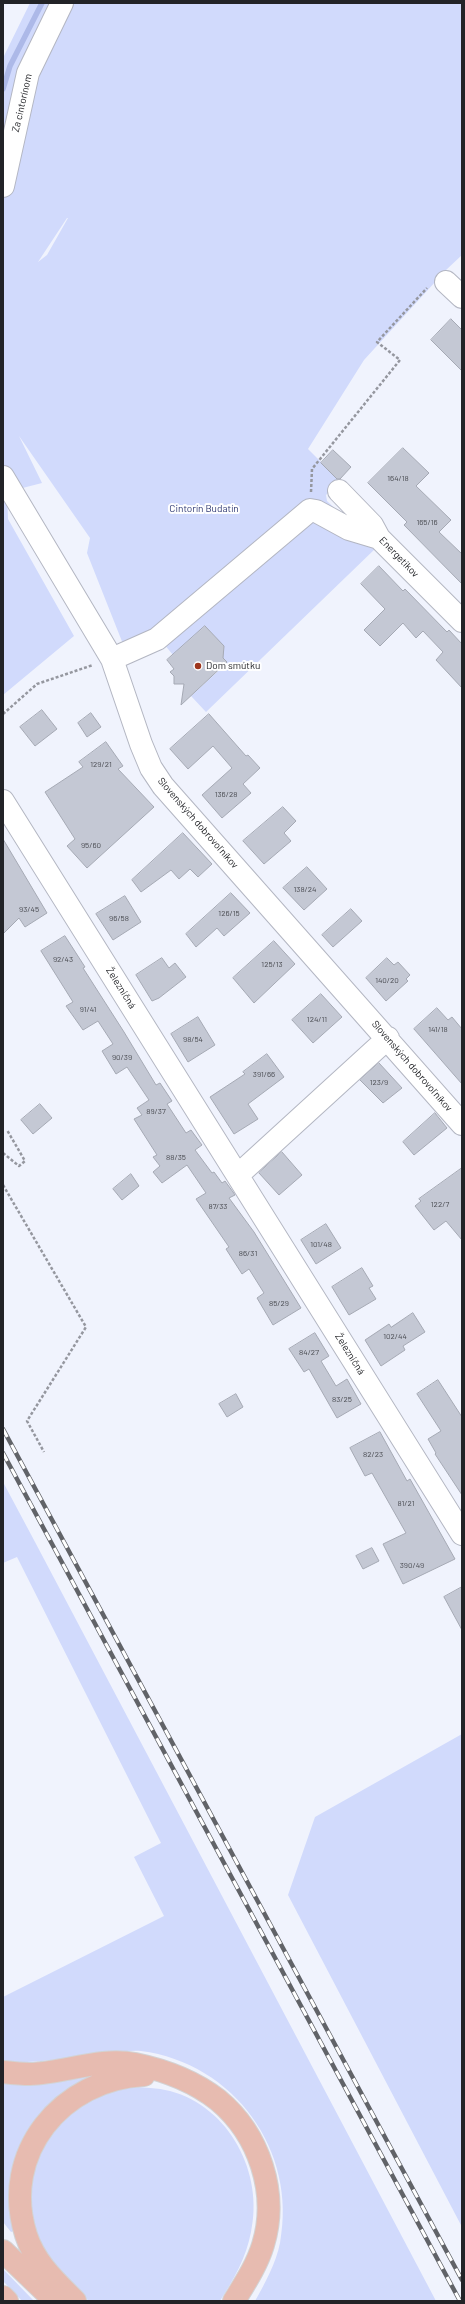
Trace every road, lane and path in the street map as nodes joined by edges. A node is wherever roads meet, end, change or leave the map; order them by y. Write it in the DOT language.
graph roads {
  1 [pos="62,3"];
  2 [pos="3,186"];
  3 [pos="446,282"];
  4 [pos="462,297"];
  5 [pos="312,469"];
  6 [pos="3,478"];
  7 [pos="339,491"];
  8 [pos="379,538"];
  9 [pos="462,621"];
  10 [pos="112,659"];
  11 [pos="3,714"];
  12 [pos="3,801"];
  13 [pos="388,1038"];
  14 [pos="462,1124"];
  15 [pos="7,1130"];
  16 [pos="3,1153"];
  17 [pos="238,1174"];
  18 [pos="3,1185"];
  19 [pos="44,1452"];
  20 [pos="462,1534"];
  21 [pos="3,2072"];
  22 [pos="164,2074"];
  23 [pos="3,2251"];
  24 [pos="3,2297"];
  25 [pos="7,2301"];
  26 [pos="55,2301"];
  27 [pos="75,2301"];
  28 [pos="234,2301"];
  1 -- 2 [label="street, Za cintorínom"];
  3 -- 4 [label="street"];
  3 -- 5 [label="path"];
  6 -- 10 [label="street, Slovenských dobrovoľníkov"];
  7 -- 8 [label="street, Energetikov"];
  8 -- 9 [label="street, Energetikov"];
  8 -- 10 [label="street"];
  10 -- 11 [label="path"];
  10 -- 13 [label="street, Slovenských dobrovoľníkov"];
  12 -- 17 [label="street, Železničná"];
  13 -- 14 [label="street, Slovenských dobrovoľníkov"];
  13 -- 17 [label="street"];
  15 -- 16 [label="path"];
  17 -- 20 [label="street, Železničná"];
  18 -- 19 [label="path"];
  21 -- 22 [label="main road"];
  22 -- 27 [label="main road"];
  22 -- 28 [label="main road"];
  23 -- 26 [label="main road"];
  24 -- 25 [label="main road"];
}
